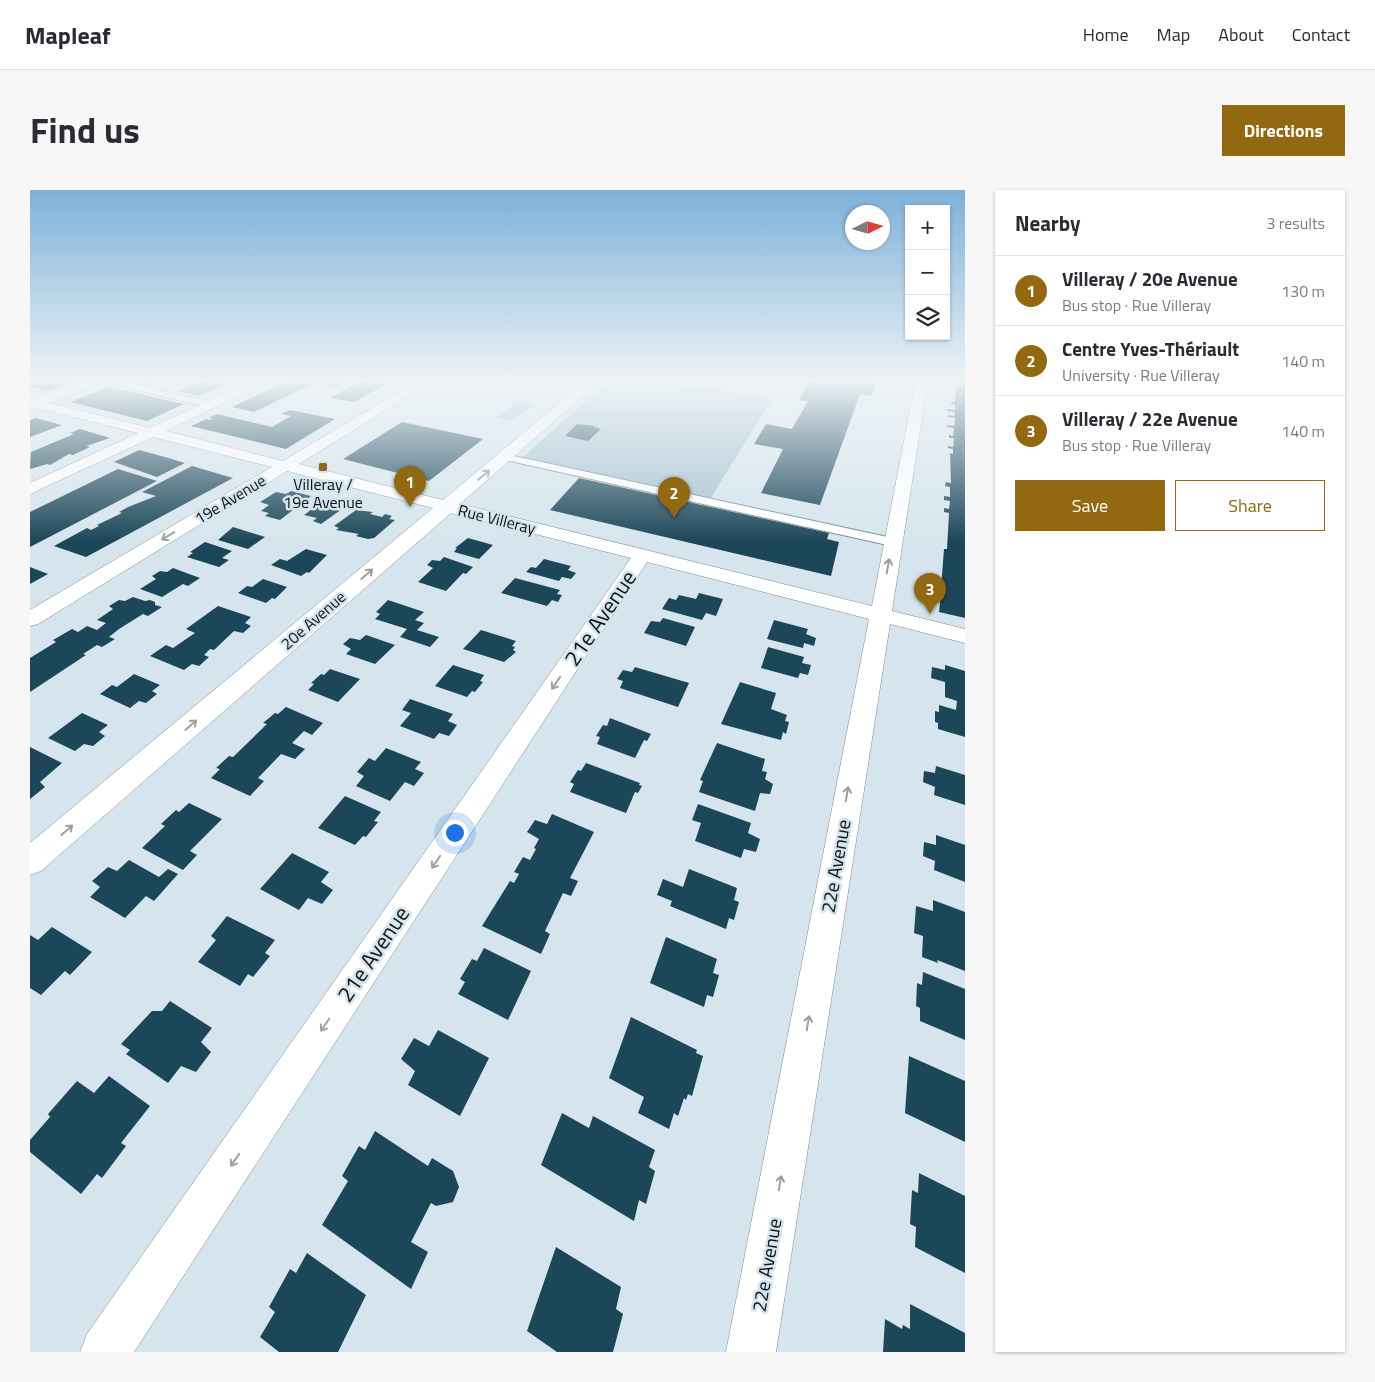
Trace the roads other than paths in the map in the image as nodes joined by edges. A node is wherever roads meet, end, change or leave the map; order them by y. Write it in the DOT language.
graph roads {
  1 [pos="150,433"];
  2 [pos="340,433"];
  3 [pos="533,433"];
  4 [pos="912,433"];
  5 [pos="505,457"];
  6 [pos="285,466"];
  7 [pos="30,489"];
  8 [pos="446,506"];
  9 [pos="892,542"];
  10 [pos="642,556"];
  11 [pos="879,614"];
  12 [pos="30,618"];
  13 [pos="965,636"];
  14 [pos="30,862"];
  15 [pos="105,1352"];
  16 [pos="751,1352"];
  1 -- 6 [label="street, Rue Villeray"];
  1 -- 7 [label="street"];
  2 -- 6 [label="street, 19e Avenue"];
  3 -- 5 [label="street, 20e Avenue"];
  4 -- 9 [label="street, 22e Avenue"];
  8 -- 5 [label="street, 20e Avenue, one-way"];
  5 -- 9 [label="lane"];
  6 -- 8 [label="street, Rue Villeray"];
  6 -- 12 [label="street, 19e Avenue, one-way"];
  8 -- 10 [label="street, Rue Villeray"];
  14 -- 8 [label="street, 20e Avenue, one-way"];
  11 -- 9 [label="street, 22e Avenue, one-way"];
  10 -- 11 [label="street, Rue Villeray"];
  10 -- 15 [label="street, 21e Avenue, one-way"];
  11 -- 13 [label="street, Rue Villeray"];
  16 -- 11 [label="street, 22e Avenue, one-way"];
}
